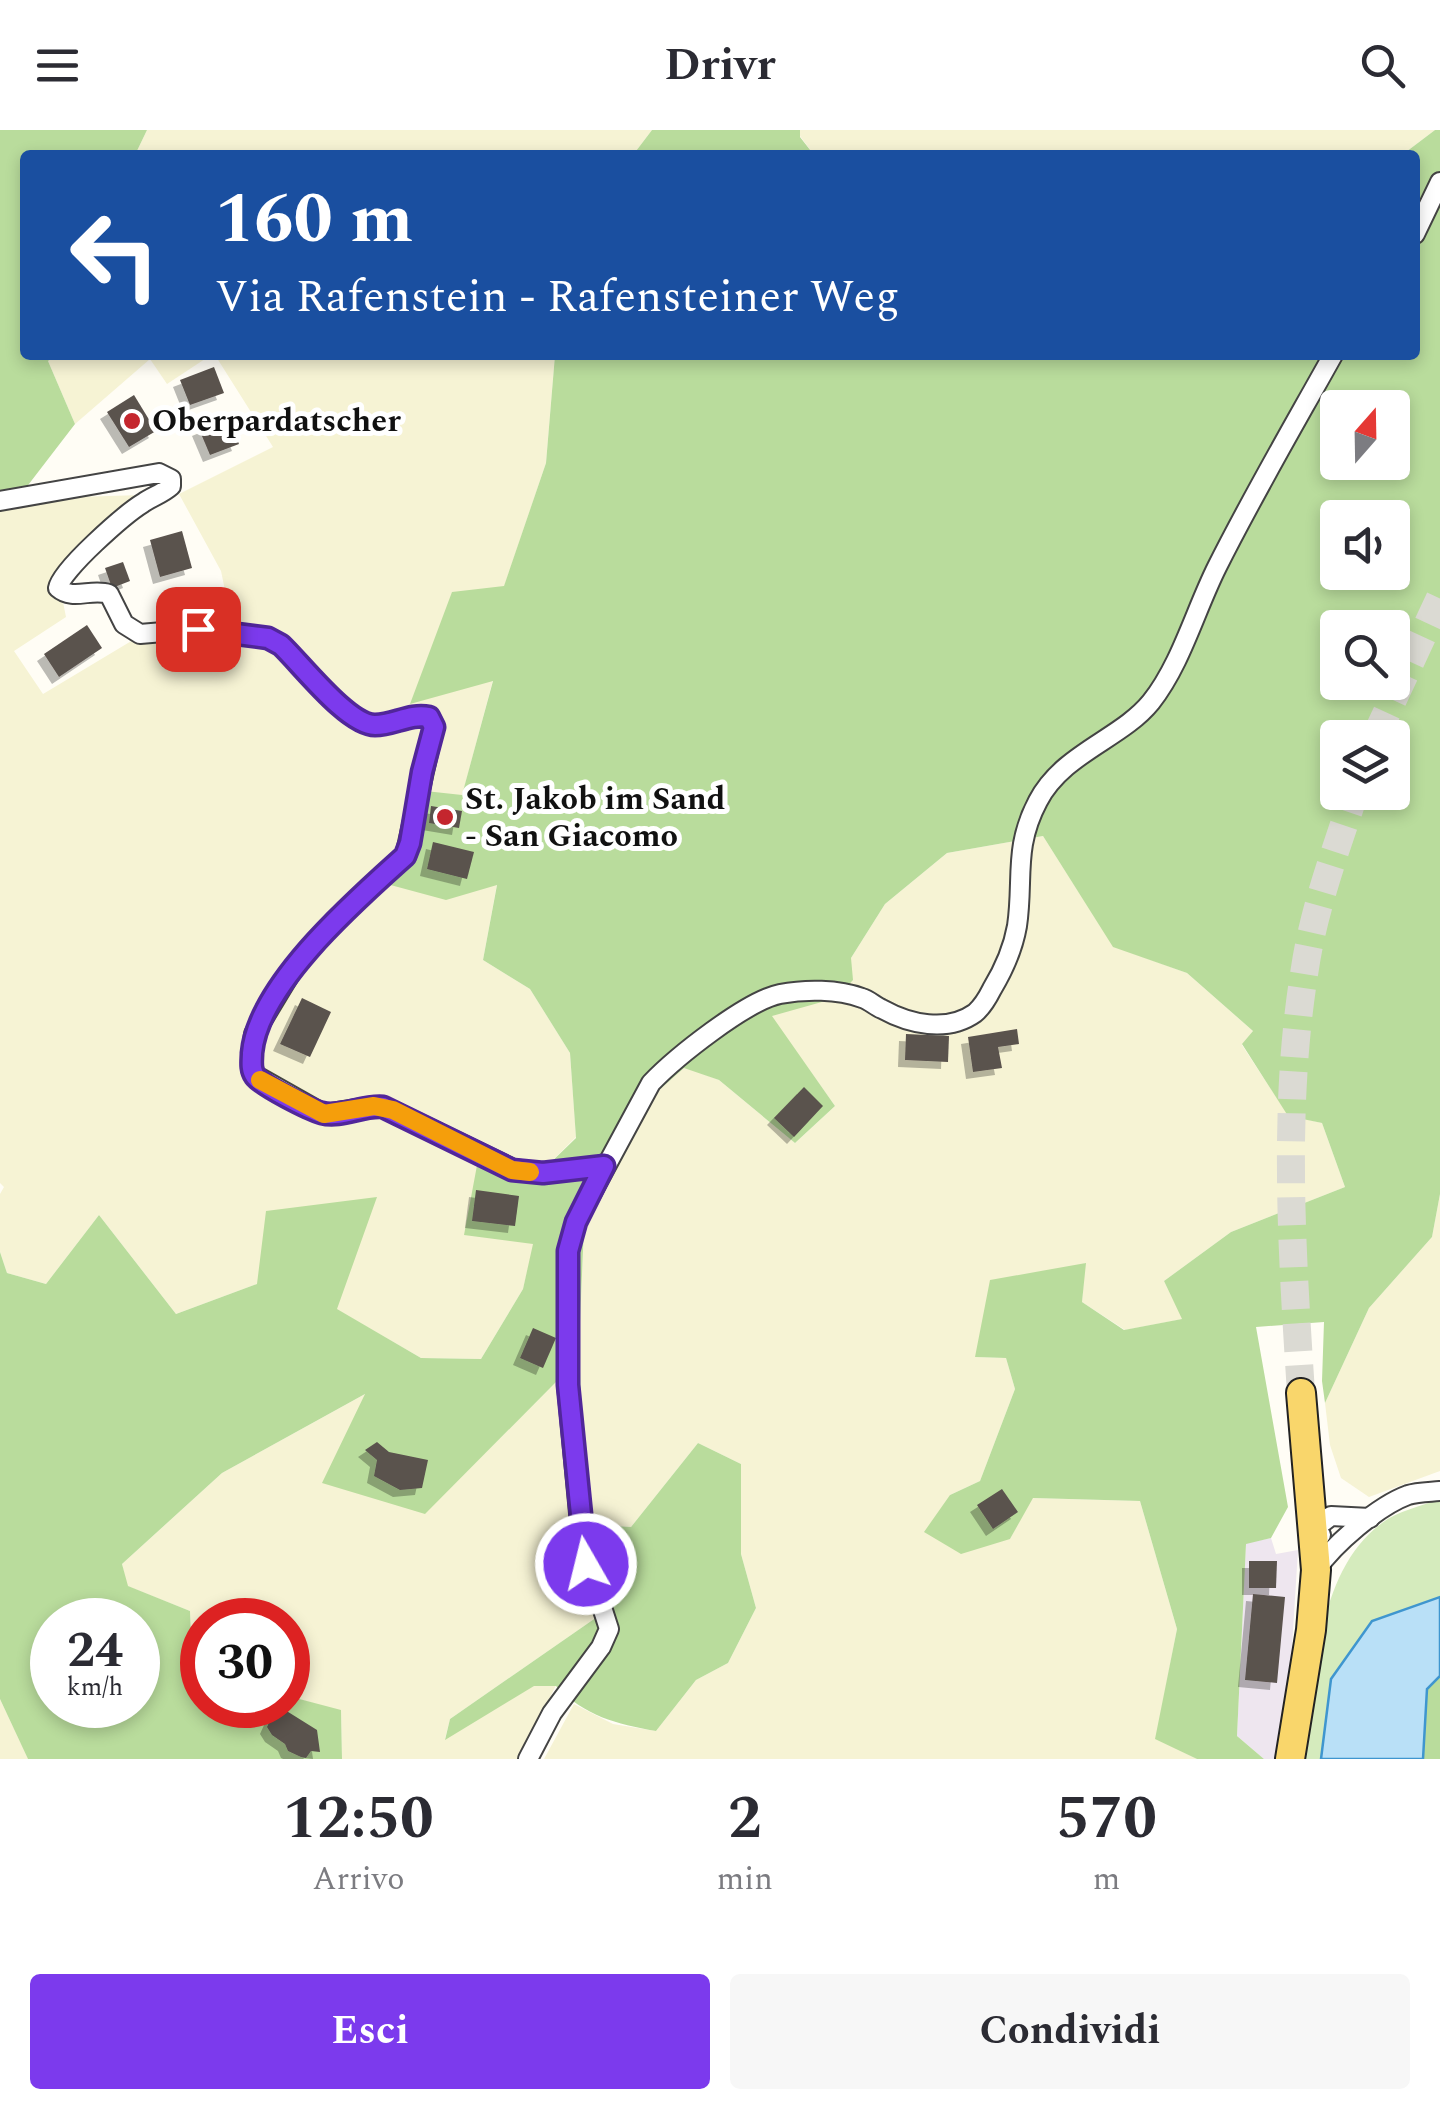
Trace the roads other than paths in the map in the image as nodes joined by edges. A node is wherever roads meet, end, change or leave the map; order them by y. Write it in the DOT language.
graph roads {
  1 [pos="1440,182"];
  2 [pos="1420,224"];
  3 [pos="1330,360"];
  4 [pos="0,501"];
  5 [pos="604,1166"];
  6 [pos="1302,1392"];
  7 [pos="1440,1491"];
  8 [pos="1370,1518"];
  9 [pos="1323,1523"];
  10 [pos="1342,1542"];
  11 [pos="1316,1570"];
  12 [pos="528,1759"];
  13 [pos="1290,1759"];
  1 -- 2 [label="street"];
  3 -- 5 [label="street"];
  4 -- 5 [label="street"];
  5 -- 12 [label="street"];
  6 -- 9 [label="main road"];
  7 -- 8 [label="street"];
  8 -- 9 [label="street"];
  8 -- 10 [label="street"];
  9 -- 10 [label="street"];
  9 -- 11 [label="main road"];
  10 -- 11 [label="street"];
  11 -- 13 [label="main road"];
}
